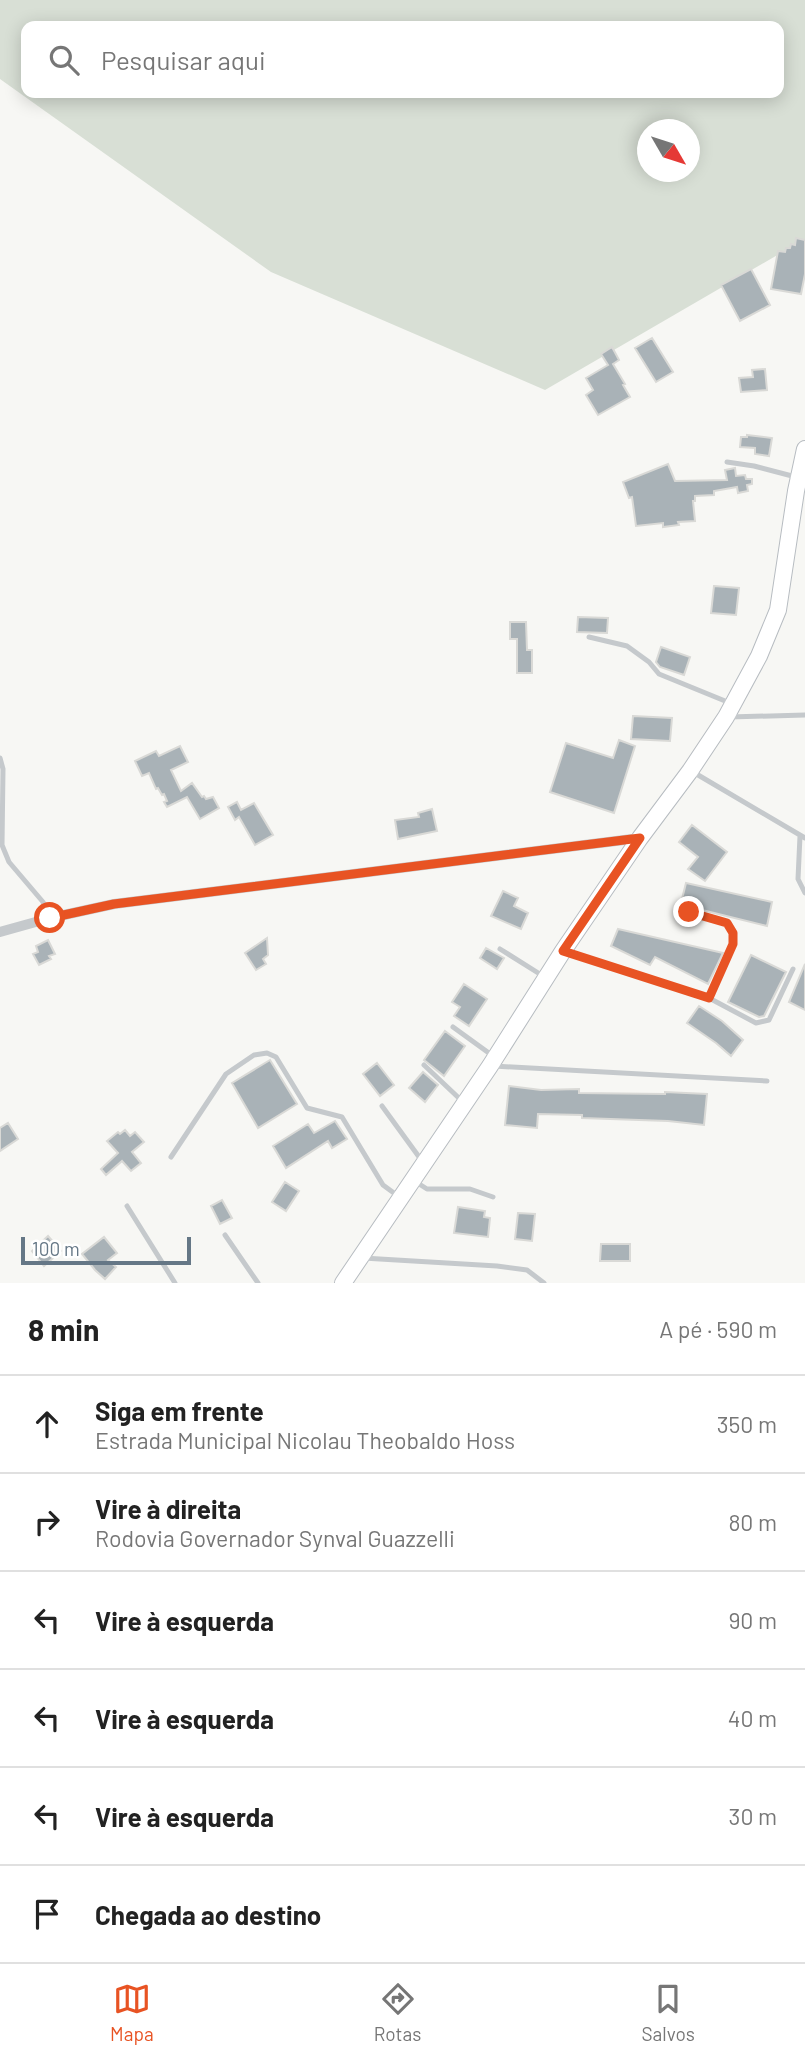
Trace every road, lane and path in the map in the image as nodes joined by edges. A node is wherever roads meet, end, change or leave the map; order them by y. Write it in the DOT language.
graph roads {
  1 [pos="805,449"];
  2 [pos="727,462"];
  3 [pos="799,478"];
  4 [pos="589,637"];
  5 [pos="729,710"];
  6 [pos="805,715"];
  7 [pos="0,758"];
  8 [pos="690,771"];
  9 [pos="802,837"];
  10 [pos="640,838"];
  11 [pos="805,893"];
  12 [pos="689,912"];
  13 [pos="50,918"];
  14 [pos="0,932"];
  15 [pos="500,949"];
  16 [pos="563,951"];
  17 [pos="793,969"];
  18 [pos="546,978"];
  19 [pos="709,998"];
  20 [pos="453,1027"];
  21 [pos="493,1062"];
  22 [pos="424,1065"];
  23 [pos="766,1081"];
  24 [pos="465,1103"];
  25 [pos="382,1106"];
  26 [pos="171,1157"];
  27 [pos="424,1164"];
  28 [pos="413,1180"];
  29 [pos="493,1197"];
  30 [pos="401,1198"];
  31 [pos="127,1206"];
  32 [pos="225,1235"];
  33 [pos="360,1257"];
  34 [pos="175,1283"];
  35 [pos="258,1283"];
  36 [pos="343,1283"];
  37 [pos="544,1283"];
  1 -- 3 [label="main road"];
  2 -- 3 [label="lane"];
  3 -- 5 [label="main road"];
  4 -- 5 [label="lane"];
  5 -- 6 [label="lane"];
  5 -- 8 [label="main road"];
  7 -- 13 [label="lane"];
  8 -- 9 [label="lane"];
  8 -- 10 [label="main road"];
  9 -- 11 [label="lane"];
  10 -- 13 [label="street"];
  10 -- 16 [label="main road"];
  12 -- 19 [label="lane"];
  13 -- 14 [label="street"];
  15 -- 18 [label="lane"];
  16 -- 18 [label="main road"];
  16 -- 19 [label="lane"];
  17 -- 19 [label="lane"];
  18 -- 21 [label="main road"];
  20 -- 21 [label="lane"];
  21 -- 23 [label="lane"];
  21 -- 24 [label="main road"];
  22 -- 24 [label="lane"];
  24 -- 27 [label="main road"];
  25 -- 27 [label="lane"];
  26 -- 30 [label="lane"];
  27 -- 28 [label="main road"];
  28 -- 29 [label="lane"];
  28 -- 30 [label="main road"];
  30 -- 33 [label="main road"];
  31 -- 34 [label="lane"];
  32 -- 35 [label="lane"];
  33 -- 36 [label="main road"];
  33 -- 37 [label="lane"];
}
